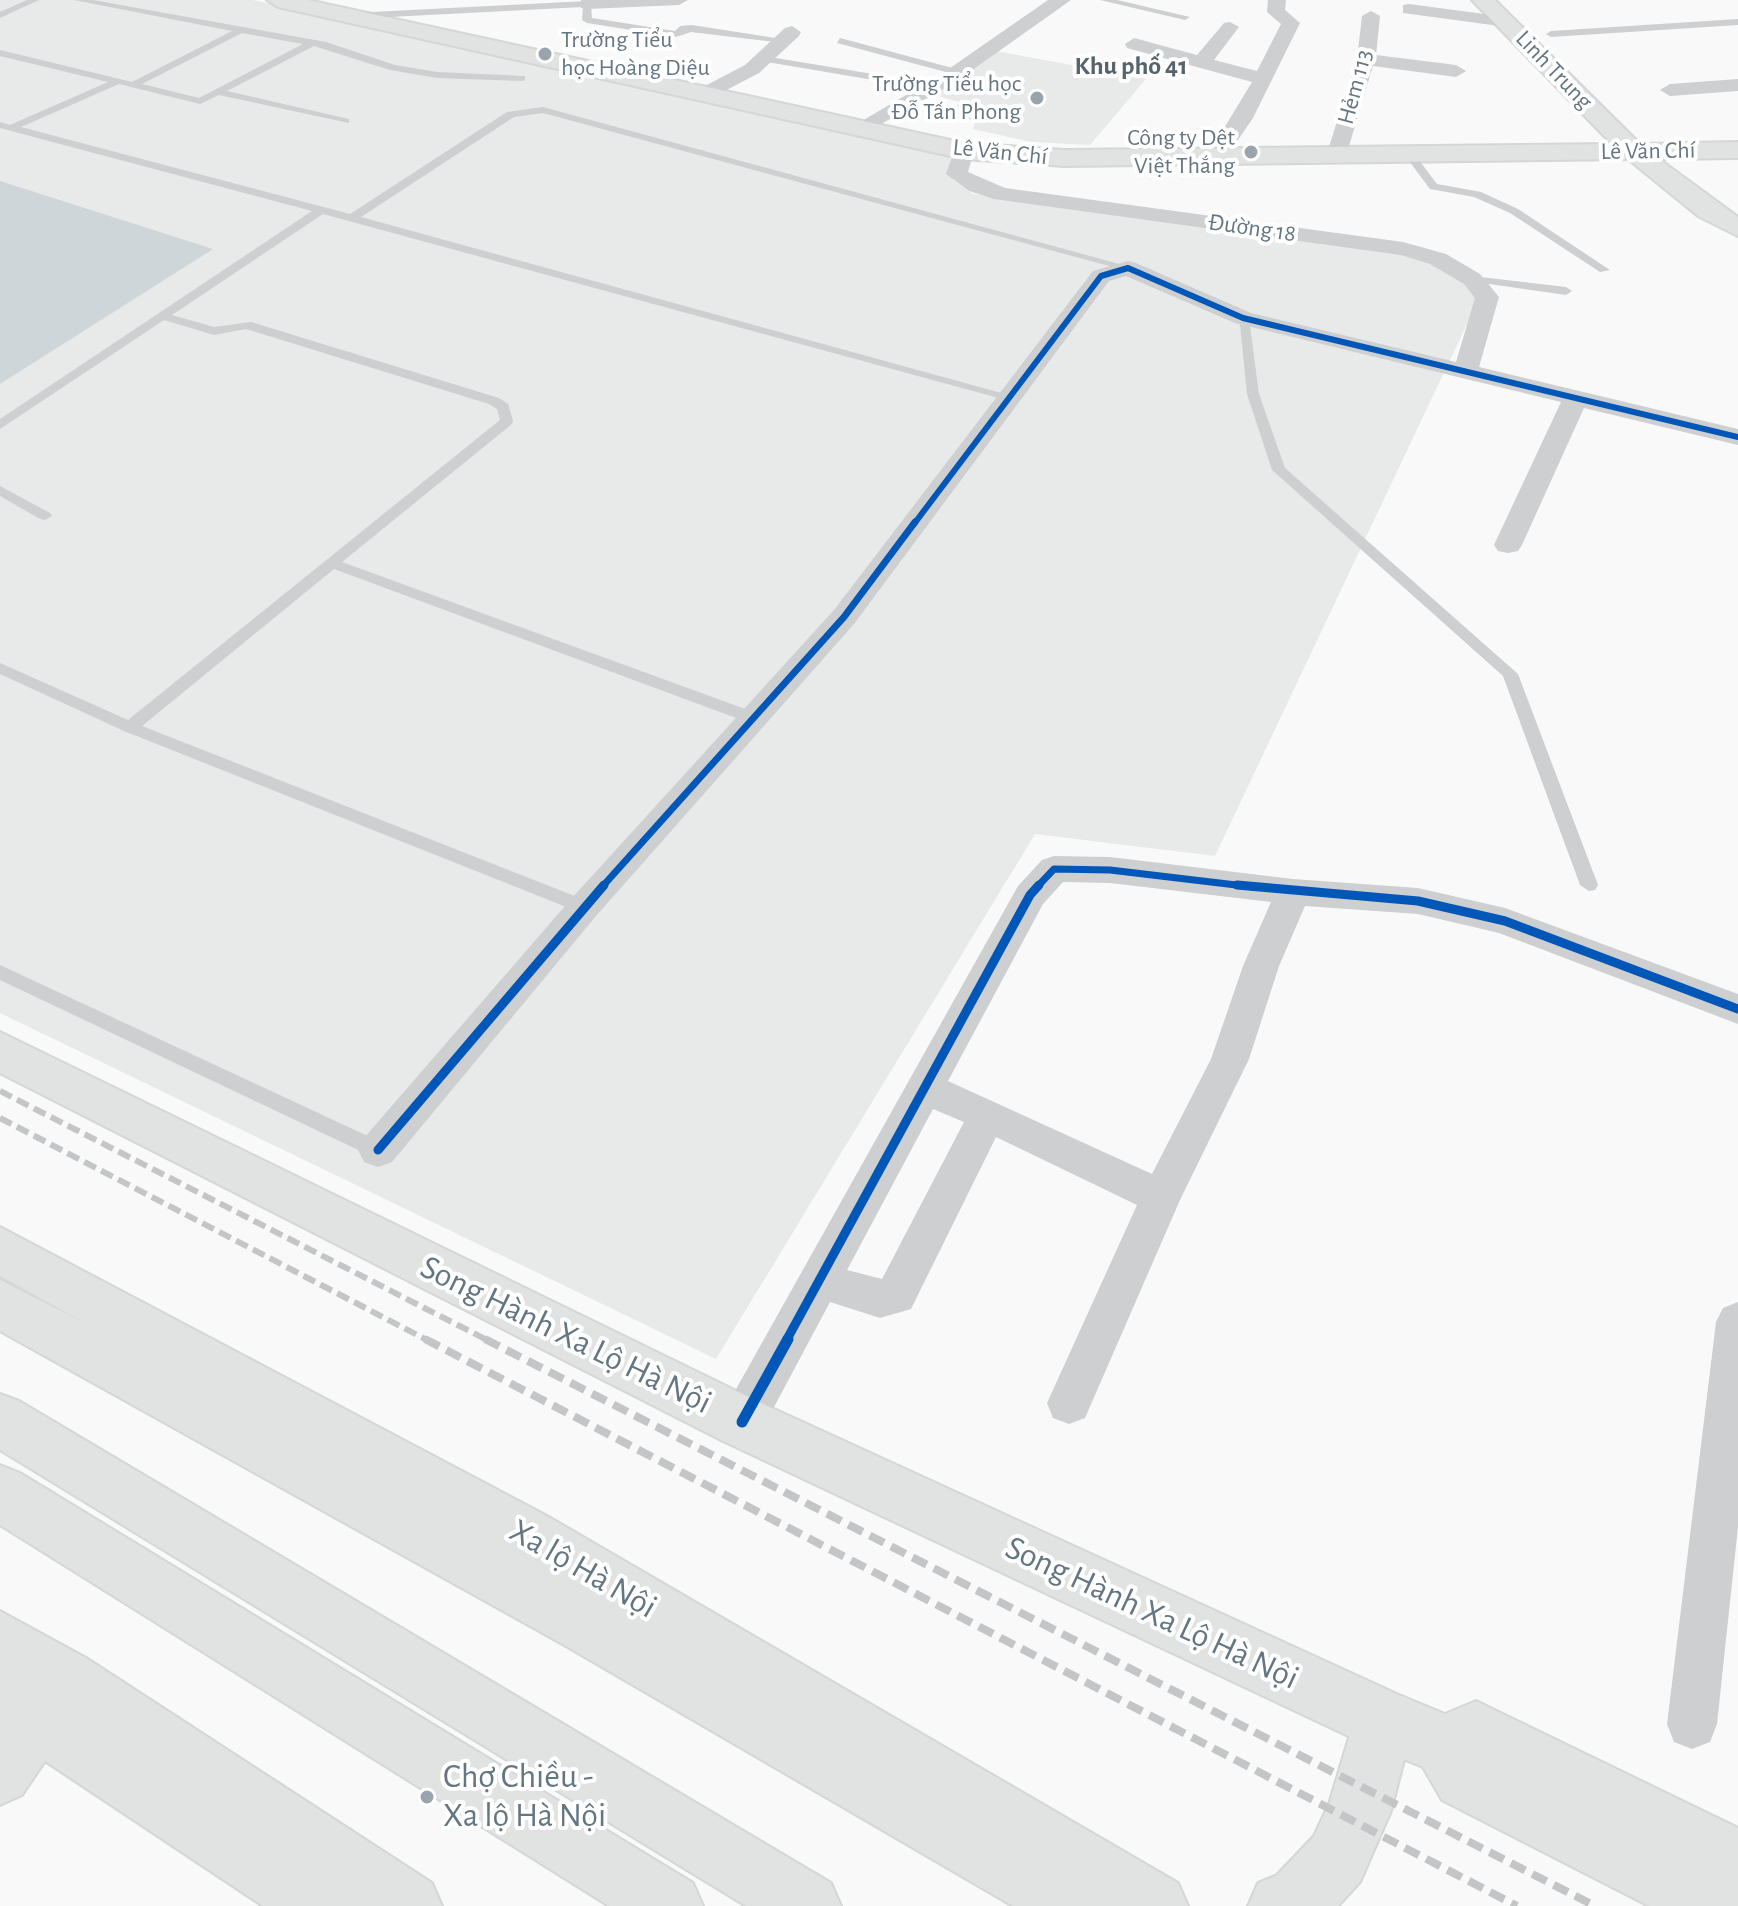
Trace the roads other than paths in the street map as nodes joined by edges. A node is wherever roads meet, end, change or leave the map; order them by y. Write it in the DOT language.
graph roads {
  1 [pos="35,0"];
  2 [pos="78,0"];
  3 [pos="278,0"];
  4 [pos="679,0"];
  5 [pos="1062,0"];
  6 [pos="1104,0"];
  7 [pos="1277,0"];
  8 [pos="1483,0"];
  9 [pos="313,3"];
  10 [pos="587,4"];
  11 [pos="1409,9"];
  12 [pos="0,15"];
  13 [pos="349,16"];
  14 [pos="1185,17"];
  15 [pos="1507,22"];
  16 [pos="1738,22"];
  17 [pos="1375,23"];
  18 [pos="676,25"];
  19 [pos="1230,27"];
  20 [pos="692,28"];
  21 [pos="243,29"];
  22 [pos="1551,34"];
  23 [pos="788,36"];
  24 [pos="840,41"];
  25 [pos="310,44"];
  26 [pos="1134,44"];
  27 [pos="0,53"];
  28 [pos="764,59"];
  29 [pos="1366,59"];
  30 [pos="1201,63"];
  31 [pos="1456,71"];
  32 [pos="957,72"];
  33 [pos="522,78"];
  34 [pos="885,79"];
  35 [pos="1263,79"];
  36 [pos="116,82"];
  37 [pos="1738,85"];
  38 [pos="131,86"];
  39 [pos="1670,90"];
  40 [pos="218,92"];
  41 [pos="706,93"];
  42 [pos="345,121"];
  43 [pos="6,126"];
  44 [pos="860,128"];
  45 [pos="0,134"];
  46 [pos="1738,150"];
  47 [pos="964,151"];
  48 [pos="1633,151"];
  49 [pos="1408,153"];
  50 [pos="1336,156"];
  51 [pos="1216,158"];
  52 [pos="319,211"];
  53 [pos="352,218"];
  54 [pos="1738,228"];
  55 [pos="1128,268"];
  56 [pos="1604,270"];
  57 [pos="1472,279"];
  58 [pos="1566,291"];
  59 [pos="163,316"];
  60 [pos="1243,318"];
  61 [pos="1466,369"];
  62 [pos="1576,396"];
  63 [pos="1010,397"];
  64 [pos="0,425"];
  65 [pos="1738,437"];
  66 [pos="0,490"];
  67 [pos="45,516"];
  68 [pos="1508,545"];
  69 [pos="332,563"];
  70 [pos="0,668"];
  71 [pos="753,718"];
  72 [pos="130,727"];
  73 [pos="1589,885"];
  74 [pos="1293,892"];
  75 [pos="584,907"];
  76 [pos="0,972"];
  77 [pos="1738,1009"];
  78 [pos="0,1051"];
  79 [pos="925,1088"];
  80 [pos="988,1115"];
  81 [pos="378,1150"];
  82 [pos="1161,1197"];
  83 [pos="0,1250"];
  84 [pos="819,1280"];
  85 [pos="0,1304"];
  86 [pos="1738,1322"];
  87 [pos="1069,1403"];
  88 [pos="0,1420"];
  89 [pos="742,1422"];
  90 [pos="0,1493"];
  91 [pos="527,1536"];
  92 [pos="587,1625"];
  93 [pos="0,1641"];
  94 [pos="34,1698"];
  95 [pos="1383,1720"];
  96 [pos="1692,1724"];
  97 [pos="1445,1745"];
  98 [pos="0,1773"];
  99 [pos="1051,1846"];
  100 [pos="974,1848"];
  101 [pos="1738,1862"];
  102 [pos="322,1906"];
  103 [pos="409,1906"];
  104 [pos="670,1906"];
  105 [pos="808,1906"];
  106 [pos="1077,1906"];
  107 [pos="1155,1906"];
  108 [pos="1281,1906"];
  109 [pos="1718,1906"];
  1 -- 12 [label="lane"];
  2 -- 21 [label="lane"];
  3 -- 9 [label="main road, Lê Văn Chí"];
  4 -- 10 [label="street"];
  5 -- 32 [label="street"];
  6 -- 14 [label="lane"];
  7 -- 35 [label="street"];
  8 -- 15 [label="main road, Linh Trung"];
  9 -- 13 [label="main road, Lê Văn Chí"];
  10 -- 13 [label="lane"];
  10 -- 20 [label="lane"];
  11 -- 15 [label="street"];
  13 -- 41 [label="main road, Lê Văn Chí"];
  15 -- 48 [label="main road, Linh Trung"];
  16 -- 22 [label="lane"];
  17 -- 29 [label="street, Hẻm 113"];
  18 -- 20 [label="lane"];
  19 -- 30 [label="street"];
  20 -- 23 [label="lane"];
  21 -- 25 [label="lane"];
  21 -- 38 [label="lane"];
  23 -- 28 [label="street"];
  24 -- 32 [label="lane"];
  25 -- 33 [label="lane"];
  25 -- 40 [label="lane"];
  26 -- 30 [label="street"];
  27 -- 36 [label="lane"];
  28 -- 34 [label="lane"];
  28 -- 41 [label="street"];
  29 -- 31 [label="street"];
  29 -- 50 [label="street, Hẻm 113"];
  30 -- 35 [label="street"];
  32 -- 44 [label="street"];
  35 -- 51 [label="street"];
  36 -- 38 [label="lane"];
  36 -- 43 [label="lane"];
  37 -- 39 [label="street"];
  38 -- 40 [label="lane"];
  40 -- 42 [label="lane"];
  41 -- 44 [label="main road, Lê Văn Chí"];
  43 -- 45 [label="lane"];
  43 -- 52 [label="lane"];
  44 -- 47 [label="main road, Lê Văn Chí"];
  46 -- 48 [label="main road, Lê Văn Chí"];
  47 -- 51 [label="main road, Lê Văn Chí"];
  47 -- 57 [label="street, Đường 18"];
  48 -- 49 [label="main road, Lê Văn Chí"];
  48 -- 54 [label="main road, Linh Trung"];
  49 -- 50 [label="main road, Lê Văn Chí"];
  49 -- 56 [label="lane"];
  50 -- 51 [label="main road, Lê Văn Chí"];
  52 -- 53 [label="lane"];
  52 -- 59 [label="lane"];
  53 -- 55 [label="lane"];
  53 -- 63 [label="lane"];
  55 -- 60 [label="street"];
  55 -- 63 [label="street"];
  57 -- 58 [label="lane"];
  57 -- 61 [label="street"];
  59 -- 64 [label="lane"];
  59 -- 69 [label="lane"];
  60 -- 61 [label="street"];
  60 -- 73 [label="lane"];
  61 -- 62 [label="street"];
  62 -- 65 [label="street"];
  62 -- 68 [label="street"];
  63 -- 71 [label="street"];
  66 -- 67 [label="lane"];
  69 -- 71 [label="lane"];
  69 -- 72 [label="lane"];
  70 -- 72 [label="lane"];
  71 -- 75 [label="street"];
  72 -- 75 [label="lane"];
  74 -- 77 [label="street"];
  74 -- 79 [label="street"];
  74 -- 82 [label="street"];
  75 -- 81 [label="street"];
  76 -- 81 [label="lane"];
  78 -- 89 [label="main road, Song Hành Xa Lộ Hà Nội"];
  79 -- 80 [label="street"];
  79 -- 84 [label="street"];
  80 -- 82 [label="street"];
  80 -- 84 [label="street"];
  82 -- 87 [label="street"];
  83 -- 91 [label="main road, Xa lộ Hà Nội"];
  84 -- 89 [label="street"];
  85 -- 92 [label="main road, Xa lộ Hà Nội"];
  86 -- 96 [label="street"];
  88 -- 105 [label="main road"];
  89 -- 95 [label="main road, Song Hành Xa Lộ Hà Nội"];
  90 -- 104 [label="main road"];
  91 -- 92 [label="main road"];
  91 -- 99 [label="main road, Xa lộ Hà Nội"];
  92 -- 100 [label="main road, Xa lộ Hà Nội"];
  93 -- 94 [label="main road"];
  94 -- 98 [label="main road"];
  94 -- 102 [label="main road"];
  94 -- 103 [label="main road"];
  95 -- 97 [label="main road, Song Hành Xa Lộ Hà Nội"];
  95 -- 108 [label="main road"];
  97 -- 101 [label="main road"];
  97 -- 109 [label="main road"];
  99 -- 100 [label="main road"];
  99 -- 107 [label="main road, Xa lộ Hà Nội"];
  100 -- 106 [label="main road, Xa lộ Hà Nội"];
}
